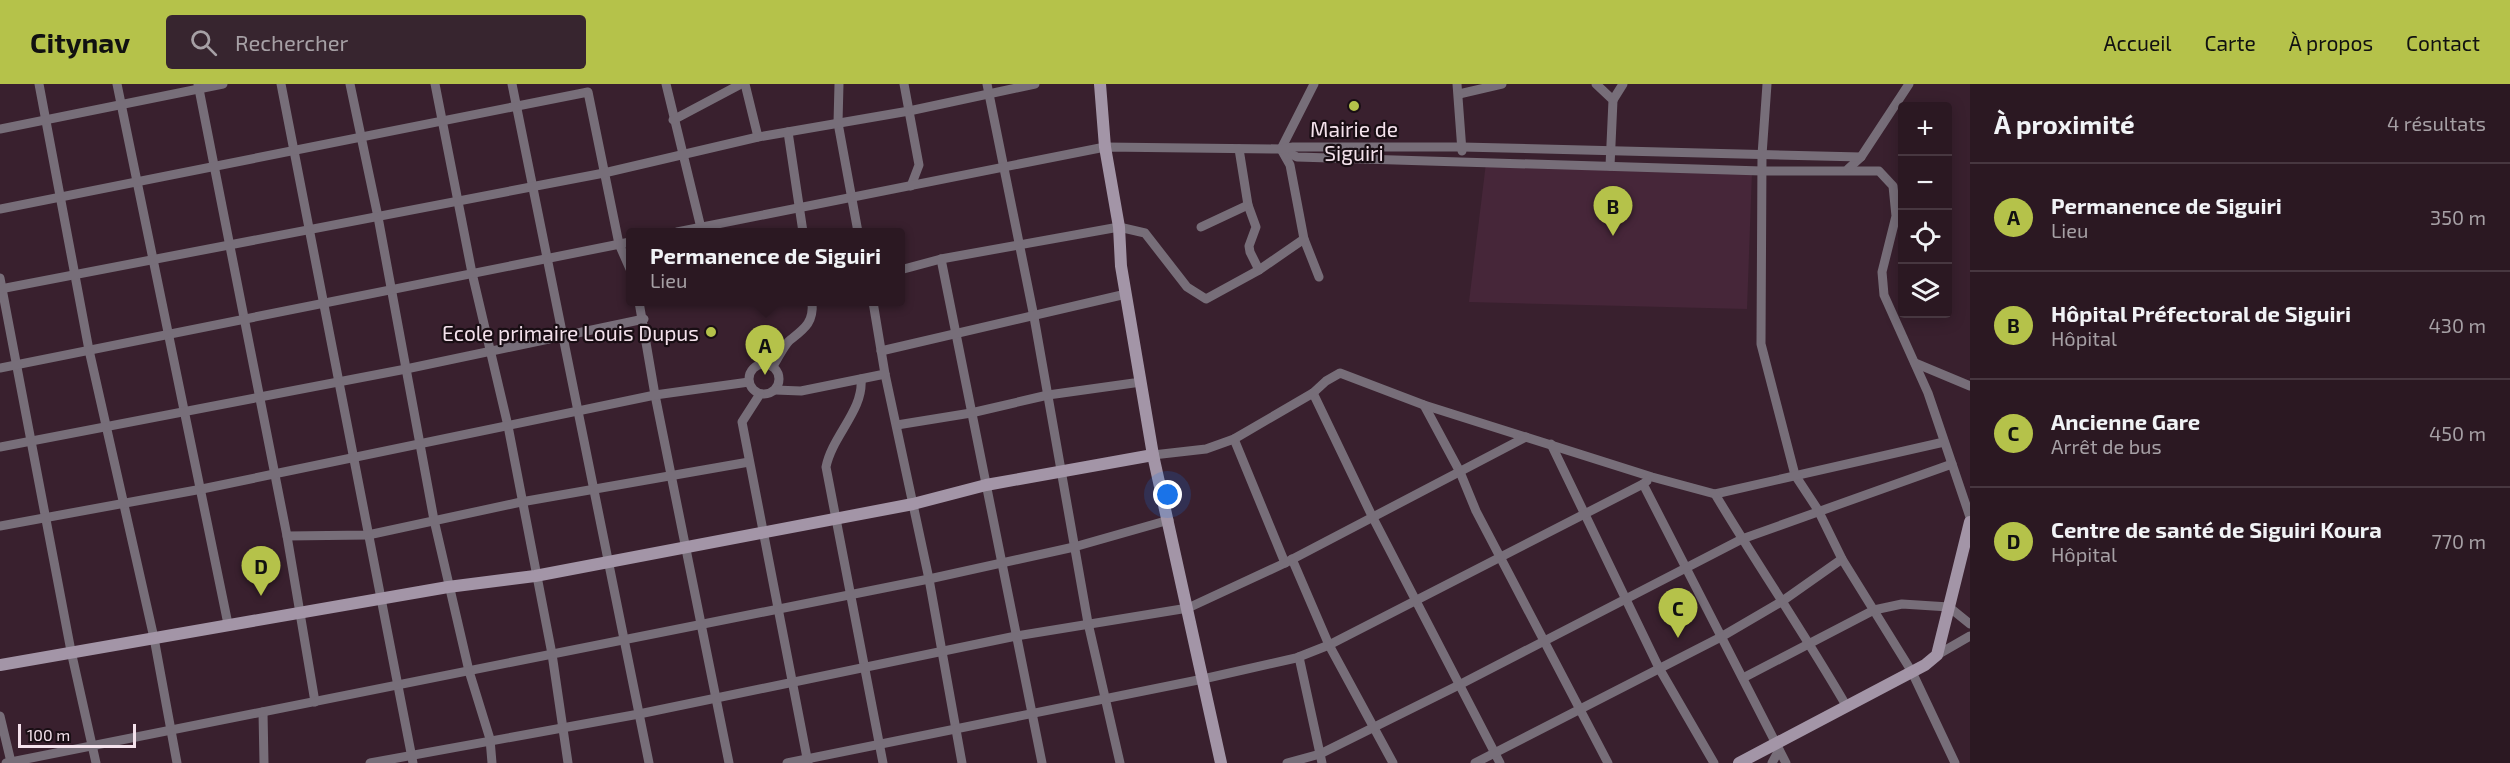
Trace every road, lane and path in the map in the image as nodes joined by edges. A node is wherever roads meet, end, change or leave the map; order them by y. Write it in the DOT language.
graph roads {
  1 [pos="39,84"];
  2 [pos="117,84"];
  3 [pos="223,84"];
  4 [pos="281,84"];
  5 [pos="350,84"];
  6 [pos="435,84"];
  7 [pos="512,84"];
  8 [pos="666,84"];
  9 [pos="743,84"];
  10 [pos="838,84"];
  11 [pos="904,84"];
  12 [pos="1035,84"];
  13 [pos="1100,84"];
  14 [pos="1314,84"];
  15 [pos="1457,84"];
  16 [pos="1502,84"];
  17 [pos="1596,84"];
  18 [pos="1623,84"];
  19 [pos="1767,84"];
  20 [pos="1909,84"];
  21 [pos="198,86"];
  22 [pos="988,88"];
  23 [pos="1459,94"];
  24 [pos="1612,100"];
  25 [pos="121,104"];
  26 [pos="516,106"];
  27 [pos="909,111"];
  28 [pos="47,120"];
  29 [pos="673,120"];
  30 [pos="441,121"];
  31 [pos="838,123"];
  32 [pos="0,129"];
  33 [pos="788,132"];
  34 [pos="360,137"];
  35 [pos="758,137"];
  36 [pos="1105,147"];
  37 [pos="1462,147"];
  38 [pos="1239,149"];
  39 [pos="1281,149"];
  40 [pos="293,151"];
  41 [pos="1610,151"];
  42 [pos="684,154"];
  43 [pos="1762,155"];
  44 [pos="1861,157"];
  45 [pos="1462,162"];
  46 [pos="919,165"];
  47 [pos="214,166"];
  48 [pos="1610,166"];
  49 [pos="1004,167"];
  50 [pos="1848,169"];
  51 [pos="1762,171"];
  52 [pos="603,172"];
  53 [pos="935,181"];
  54 [pos="137,182"];
  55 [pos="534,186"];
  56 [pos="910,186"];
  57 [pos="60,197"];
  58 [pos="850,198"];
  59 [pos="458,200"];
  60 [pos="1248,205"];
  61 [pos="800,208"];
  62 [pos="0,209"];
  63 [pos="378,217"];
  64 [pos="1119,227"];
  65 [pos="1201,227"];
  66 [pos="308,228"];
  67 [pos="701,228"];
  68 [pos="802,228"];
  69 [pos="857,228"];
  70 [pos="1304,239"];
  71 [pos="626,243"];
  72 [pos="230,244"];
  73 [pos="619,244"];
  74 [pos="1020,246"];
  75 [pos="626,258"];
  76 [pos="546,259"];
  77 [pos="941,259"];
  78 [pos="152,262"];
  79 [pos="905,269"];
  80 [pos="1259,270"];
  81 [pos="472,273"];
  82 [pos="75,275"];
  83 [pos="1319,277"];
  84 [pos="0,278"];
  85 [pos="1,289"];
  86 [pos="392,289"];
  87 [pos="1126,294"];
  88 [pos="322,303"];
  89 [pos="640,306"];
  90 [pos="812,306"];
  91 [pos="874,306"];
  92 [pos="1034,317"];
  93 [pos="245,319"];
  94 [pos="644,319"];
  95 [pos="168,334"];
  96 [pos="955,335"];
  97 [pos="563,337"];
  98 [pos="89,350"];
  99 [pos="491,351"];
  100 [pos="881,351"];
  101 [pos="1915,363"];
  102 [pos="16,364"];
  103 [pos="773,366"];
  104 [pos="0,368"];
  105 [pos="406,369"];
  106 [pos="885,374"];
  107 [pos="861,379"];
  108 [pos="338,382"];
  109 [pos="748,382"];
  110 [pos="1141,382"];
  111 [pos="1970,386"];
  112 [pos="775,390"];
  113 [pos="1313,393"];
  114 [pos="760,394"];
  115 [pos="655,395"];
  116 [pos="1048,395"];
  117 [pos="260,396"];
  118 [pos="1424,405"];
  119 [pos="184,411"];
  120 [pos="579,411"];
  121 [pos="971,413"];
  122 [pos="897,425"];
  123 [pos="106,426"];
  124 [pos="508,426"];
  125 [pos="1526,436"];
  126 [pos="1234,439"];
  127 [pos="31,440"];
  128 [pos="1944,442"];
  129 [pos="419,443"];
  130 [pos="1551,444"];
  131 [pos="0,447"];
  132 [pos="1153,454"];
  133 [pos="352,456"];
  134 [pos="749,462"];
  135 [pos="1952,464"];
  136 [pos="1060,470"];
  137 [pos="275,472"];
  138 [pos="1460,472"];
  139 [pos="671,475"];
  140 [pos="1795,475"];
  141 [pos="1652,477"];
  142 [pos="986,484"];
  143 [pos="1643,484"];
  144 [pos="202,489"];
  145 [pos="593,489"];
  146 [pos="1715,494"];
  147 [pos="521,502"];
  148 [pos="123,503"];
  149 [pos="913,504"];
  150 [pos="1818,510"];
  151 [pos="1584,514"];
  152 [pos="1372,516"];
  153 [pos="45,517"];
  154 [pos="836,518"];
  155 [pos="1970,519"];
  156 [pos="434,520"];
  157 [pos="1169,520"];
  158 [pos="0,526"];
  159 [pos="762,532"];
  160 [pos="368,535"];
  161 [pos="287,536"];
  162 [pos="1742,539"];
  163 [pos="684,546"];
  164 [pos="1074,547"];
  165 [pos="1500,557"];
  166 [pos="1842,559"];
  167 [pos="1288,561"];
  168 [pos="608,563"];
  169 [pos="1002,563"];
  170 [pos="1687,567"];
  171 [pos="535,576"];
  172 [pos="929,579"];
  173 [pos="448,586"];
  174 [pos="852,594"];
  175 [pos="380,598"];
  176 [pos="1625,598"];
  177 [pos="1415,600"];
  178 [pos="1781,602"];
  179 [pos="777,607"];
  180 [pos="1949,607"];
  181 [pos="1188,608"];
  182 [pos="1874,610"];
  183 [pos="300,612"];
  184 [pos="1088,622"];
  185 [pos="228,624"];
  186 [pos="1970,624"];
  187 [pos="701,625"];
  188 [pos="1016,636"];
  189 [pos="1970,636"];
  190 [pos="1720,637"];
  191 [pos="154,638"];
  192 [pos="623,640"];
  193 [pos="1544,642"];
  194 [pos="1329,645"];
  195 [pos="1811,645"];
  196 [pos="71,651"];
  197 [pos="942,652"];
  198 [pos="552,654"];
  199 [pos="1937,655"];
  200 [pos="1299,657"];
  201 [pos="0,665"];
  202 [pos="867,666"];
  203 [pos="1659,668"];
  204 [pos="469,671"];
  205 [pos="1912,672"];
  206 [pos="1743,678"];
  207 [pos="1203,680"];
  208 [pos="792,681"];
  209 [pos="396,685"];
  210 [pos="1459,685"];
  211 [pos="1105,697"];
  212 [pos="716,698"];
  213 [pos="315,702"];
  214 [pos="1847,707"];
  215 [pos="1580,709"];
  216 [pos="263,712"];
  217 [pos="1032,712"];
  218 [pos="639,714"];
  219 [pos="0,716"];
  220 [pos="1376,726"];
  221 [pos="956,728"];
  222 [pos="563,729"];
  223 [pos="171,730"];
  224 [pos="490,739"];
  225 [pos="880,744"];
  226 [pos="93,746"];
  227 [pos="1778,747"];
  228 [pos="1495,754"];
  229 [pos="412,758"];
  230 [pos="1321,758"];
  231 [pos="808,761"];
  232 [pos="1954,762"];
  233 [pos="8,763"];
  234 [pos="96,763"];
  235 [pos="177,763"];
  236 [pos="264,763"];
  237 [pos="370,763"];
  238 [pos="492,763"];
  239 [pos="568,763"];
  240 [pos="649,763"];
  241 [pos="729,763"];
  242 [pos="787,763"];
  243 [pos="883,763"];
  244 [pos="962,763"];
  245 [pos="1042,763"];
  246 [pos="1120,763"];
  247 [pos="1221,763"];
  248 [pos="1287,763"];
  249 [pos="1393,763"];
  250 [pos="1475,763"];
  251 [pos="1500,763"];
  252 [pos="1608,763"];
  253 [pos="1714,763"];
  254 [pos="1739,763"];
  255 [pos="1772,763"];
  256 [pos="1786,763"];
  1 -- 28 [label="street"];
  2 -- 25 [label="street"];
  3 -- 21 [label="street"];
  4 -- 40 [label="street"];
  5 -- 34 [label="street"];
  6 -- 30 [label="street"];
  7 -- 26 [label="street"];
  8 -- 29 [label="street"];
  9 -- 29 [label="street"];
  9 -- 35 [label="street"];
  10 -- 31 [label="street"];
  11 -- 27 [label="street"];
  12 -- 22 [label="street"];
  13 -- 36 [label="street"];
  14 -- 39 [label="street"];
  15 -- 23 [label="street"];
  16 -- 23 [label="street"];
  17 -- 24 [label="street"];
  18 -- 24 [label="street"];
  19 -- 43 [label="street"];
  20 -- 44 [label="street"];
  21 -- 25 [label="street"];
  21 -- 47 [label="street"];
  22 -- 27 [label="street"];
  22 -- 49 [label="street"];
  23 -- 37 [label="street"];
  24 -- 41 [label="street"];
  25 -- 28 [label="street"];
  25 -- 54 [label="street"];
  26 -- 30 [label="street"];
  26 -- 52 [label="street"];
  26 -- 55 [label="street"];
  27 -- 31 [label="street"];
  27 -- 46 [label="street"];
  28 -- 32 [label="street"];
  28 -- 57 [label="street"];
  29 -- 42 [label="street"];
  30 -- 34 [label="street"];
  30 -- 59 [label="street"];
  31 -- 33 [label="street"];
  31 -- 58 [label="street"];
  33 -- 35 [label="street"];
  33 -- 61 [label="street"];
  34 -- 40 [label="street"];
  34 -- 63 [label="street"];
  35 -- 42 [label="street"];
  36 -- 38 [label="street"];
  36 -- 49 [label="street"];
  36 -- 64 [label="street"];
  37 -- 39 [label="street"];
  37 -- 41 [label="street"];
  37 -- 45 [label="street"];
  38 -- 39 [label="street"];
  38 -- 60 [label="street"];
  39 -- 45 [label="street"];
  39 -- 70 [label="street"];
  40 -- 47 [label="street"];
  40 -- 66 [label="street"];
  41 -- 43 [label="street"];
  41 -- 48 [label="street"];
  42 -- 52 [label="street"];
  42 -- 67 [label="street"];
  43 -- 44 [label="street"];
  43 -- 51 [label="street"];
  44 -- 50 [label="street"];
  45 -- 48 [label="street"];
  46 -- 53 [label="street"];
  46 -- 56 [label="street"];
  47 -- 54 [label="street"];
  47 -- 72 [label="street"];
  48 -- 51 [label="street"];
  49 -- 53 [label="street"];
  49 -- 74 [label="street"];
  50 -- 51 [label="street"];
  50 -- 101 [label="street"];
  51 -- 140 [label="street"];
  52 -- 55 [label="street"];
  52 -- 73 [label="street"];
  53 -- 56 [label="street"];
  54 -- 57 [label="street"];
  54 -- 78 [label="street"];
  55 -- 59 [label="street"];
  55 -- 76 [label="street"];
  56 -- 58 [label="street"];
  57 -- 62 [label="street"];
  57 -- 82 [label="street"];
  58 -- 61 [label="street"];
  58 -- 69 [label="street"];
  59 -- 63 [label="street"];
  59 -- 81 [label="street"];
  60 -- 65 [label="street"];
  60 -- 80 [label="street"];
  61 -- 67 [label="street"];
  61 -- 68 [label="street"];
  63 -- 66 [label="street"];
  63 -- 86 [label="street"];
  64 -- 74 [label="street"];
  64 -- 80 [label="street"];
  64 -- 87 [label="street"];
  66 -- 72 [label="street"];
  66 -- 88 [label="street"];
  70 -- 80 [label="street"];
  70 -- 83 [label="street"];
  71 -- 73 [label="street"];
  72 -- 78 [label="street"];
  72 -- 93 [label="street"];
  73 -- 75 [label="street"];
  73 -- 76 [label="street"];
  74 -- 77 [label="street"];
  74 -- 92 [label="street"];
  76 -- 81 [label="street"];
  76 -- 97 [label="street"];
  77 -- 79 [label="street"];
  77 -- 96 [label="street"];
  78 -- 82 [label="street"];
  78 -- 95 [label="street"];
  81 -- 86 [label="street"];
  81 -- 99 [label="street"];
  82 -- 85 [label="street"];
  82 -- 98 [label="street"];
  84 -- 85 [label="street"];
  85 -- 102 [label="street"];
  86 -- 88 [label="street"];
  86 -- 105 [label="street"];
  87 -- 92 [label="street"];
  87 -- 110 [label="street"];
  88 -- 93 [label="street"];
  88 -- 108 [label="street"];
  89 -- 94 [label="street"];
  90 -- 103 [label="street"];
  91 -- 100 [label="street"];
  92 -- 96 [label="street"];
  92 -- 116 [label="street"];
  93 -- 95 [label="street"];
  93 -- 117 [label="street"];
  94 -- 97 [label="street"];
  94 -- 115 [label="street"];
  95 -- 98 [label="street"];
  95 -- 119 [label="street"];
  96 -- 100 [label="street"];
  96 -- 121 [label="street"];
  97 -- 99 [label="street"];
  97 -- 120 [label="street"];
  98 -- 102 [label="street"];
  98 -- 123 [label="street"];
  99 -- 105 [label="street"];
  99 -- 124 [label="street"];
  100 -- 106 [label="street"];
  101 -- 111 [label="street"];
  101 -- 128 [label="street"];
  102 -- 104 [label="street"];
  102 -- 127 [label="street"];
  103 -- 109 [label="street"];
  103 -- 112 [label="street"];
  105 -- 108 [label="street"];
  105 -- 129 [label="street"];
  106 -- 107 [label="street"];
  106 -- 122 [label="street"];
  107 -- 112 [label="street"];
  107 -- 154 [label="street"];
  108 -- 117 [label="street"];
  108 -- 133 [label="street"];
  109 -- 114 [label="street"];
  109 -- 115 [label="street"];
  110 -- 116 [label="street"];
  110 -- 132 [label="street"];
  112 -- 114 [label="street"];
  113 -- 118 [label="street"];
  113 -- 126 [label="street"];
  113 -- 152 [label="street"];
  114 -- 134 [label="street"];
  115 -- 120 [label="street"];
  115 -- 139 [label="street"];
  116 -- 121 [label="street"];
  116 -- 136 [label="street"];
  117 -- 119 [label="street"];
  117 -- 137 [label="street"];
  118 -- 125 [label="street"];
  118 -- 138 [label="street"];
  119 -- 123 [label="street"];
  119 -- 144 [label="street"];
  120 -- 124 [label="street"];
  120 -- 145 [label="street"];
  121 -- 122 [label="street"];
  121 -- 142 [label="street"];
  122 -- 149 [label="street"];
  123 -- 127 [label="street"];
  123 -- 148 [label="street"];
  124 -- 129 [label="street"];
  124 -- 147 [label="street"];
  125 -- 130 [label="street"];
  125 -- 138 [label="street"];
  126 -- 132 [label="street"];
  126 -- 167 [label="street"];
  127 -- 131 [label="street"];
  127 -- 153 [label="street"];
  128 -- 135 [label="street"];
  128 -- 140 [label="street"];
  129 -- 133 [label="street"];
  129 -- 156 [label="street"];
  130 -- 141 [label="street"];
  130 -- 151 [label="street"];
  132 -- 136 [label="street"];
  132 -- 157 [label="street"];
  133 -- 137 [label="street"];
  133 -- 160 [label="street"];
  134 -- 139 [label="street"];
  134 -- 159 [label="street"];
  135 -- 150 [label="street"];
  135 -- 155 [label="street"];
  136 -- 142 [label="street"];
  136 -- 164 [label="street"];
  137 -- 144 [label="street"];
  137 -- 161 [label="street"];
  138 -- 152 [label="street"];
  138 -- 165 [label="street"];
  139 -- 145 [label="street"];
  139 -- 163 [label="street"];
  140 -- 146 [label="street"];
  140 -- 150 [label="street"];
  141 -- 143 [label="street"];
  141 -- 146 [label="street"];
  142 -- 149 [label="street"];
  142 -- 169 [label="street"];
  143 -- 151 [label="street"];
  143 -- 170 [label="street"];
  144 -- 148 [label="street"];
  144 -- 185 [label="street"];
  145 -- 147 [label="street"];
  145 -- 168 [label="street"];
  146 -- 162 [label="street"];
  147 -- 156 [label="street"];
  147 -- 171 [label="street"];
  148 -- 153 [label="street"];
  148 -- 191 [label="street"];
  149 -- 154 [label="street"];
  149 -- 172 [label="street"];
  150 -- 162 [label="street"];
  150 -- 166 [label="street"];
  151 -- 165 [label="street"];
  151 -- 176 [label="street"];
  152 -- 167 [label="street"];
  152 -- 177 [label="street"];
  153 -- 158 [label="street"];
  153 -- 196 [label="street"];
  154 -- 159 [label="street"];
  154 -- 174 [label="street"];
  155 -- 180 [label="street"];
  156 -- 160 [label="street"];
  156 -- 173 [label="street"];
  157 -- 164 [label="street"];
  157 -- 181 [label="street"];
  159 -- 163 [label="street"];
  159 -- 179 [label="street"];
  160 -- 161 [label="street"];
  160 -- 175 [label="street"];
  161 -- 183 [label="street"];
  162 -- 170 [label="street"];
  162 -- 178 [label="street"];
  163 -- 168 [label="street"];
  163 -- 187 [label="street"];
  164 -- 169 [label="street"];
  164 -- 184 [label="street"];
  165 -- 177 [label="street"];
  165 -- 193 [label="street"];
  166 -- 178 [label="street"];
  166 -- 182 [label="street"];
  167 -- 181 [label="street"];
  167 -- 194 [label="street"];
  168 -- 171 [label="street"];
  168 -- 192 [label="street"];
  169 -- 172 [label="street"];
  169 -- 188 [label="street"];
  170 -- 176 [label="street"];
  170 -- 190 [label="street"];
  171 -- 173 [label="street"];
  171 -- 198 [label="street"];
  172 -- 174 [label="street"];
  172 -- 197 [label="street"];
  173 -- 175 [label="street"];
  173 -- 204 [label="street"];
  174 -- 179 [label="street"];
  174 -- 202 [label="street"];
  175 -- 183 [label="street"];
  175 -- 209 [label="street"];
  176 -- 193 [label="street"];
  176 -- 203 [label="street"];
  177 -- 194 [label="street"];
  177 -- 210 [label="street"];
  178 -- 190 [label="street"];
  178 -- 195 [label="street"];
  179 -- 187 [label="street"];
  179 -- 208 [label="street"];
  180 -- 182 [label="street"];
  180 -- 186 [label="street"];
  180 -- 199 [label="street"];
  181 -- 184 [label="street"];
  181 -- 207 [label="street"];
  182 -- 195 [label="street"];
  182 -- 205 [label="street"];
  183 -- 185 [label="street"];
  183 -- 213 [label="street"];
  184 -- 188 [label="street"];
  184 -- 211 [label="street"];
  185 -- 191 [label="street"];
  187 -- 192 [label="street"];
  187 -- 212 [label="street"];
  188 -- 197 [label="street"];
  188 -- 217 [label="street"];
  189 -- 199 [label="street"];
  190 -- 203 [label="street"];
  190 -- 206 [label="street"];
  191 -- 196 [label="street"];
  191 -- 223 [label="street"];
  192 -- 198 [label="street"];
  192 -- 218 [label="street"];
  193 -- 210 [label="street"];
  193 -- 215 [label="street"];
  194 -- 200 [label="street"];
  194 -- 220 [label="street"];
  195 -- 206 [label="street"];
  195 -- 214 [label="street"];
  196 -- 201 [label="street"];
  196 -- 226 [label="street"];
  197 -- 202 [label="street"];
  197 -- 221 [label="street"];
  198 -- 204 [label="street"];
  198 -- 222 [label="street"];
  199 -- 205 [label="street"];
  200 -- 207 [label="street"];
  200 -- 230 [label="street"];
  202 -- 208 [label="street"];
  202 -- 225 [label="street"];
  203 -- 215 [label="street"];
  203 -- 253 [label="street"];
  204 -- 209 [label="street"];
  204 -- 224 [label="street"];
  205 -- 214 [label="street"];
  205 -- 232 [label="street"];
  206 -- 227 [label="street"];
  207 -- 211 [label="street"];
  207 -- 247 [label="street"];
  208 -- 212 [label="street"];
  208 -- 231 [label="street"];
  209 -- 213 [label="street"];
  209 -- 229 [label="street"];
  210 -- 220 [label="street"];
  210 -- 228 [label="street"];
  211 -- 217 [label="street"];
  211 -- 246 [label="street"];
  212 -- 218 [label="street"];
  212 -- 241 [label="street"];
  213 -- 216 [label="street"];
  214 -- 227 [label="street"];
  215 -- 228 [label="street"];
  215 -- 252 [label="street"];
  216 -- 223 [label="street"];
  216 -- 236 [label="street"];
  217 -- 221 [label="street"];
  217 -- 245 [label="street"];
  218 -- 222 [label="street"];
  218 -- 240 [label="street"];
  219 -- 233 [label="street"];
  220 -- 230 [label="street"];
  220 -- 249 [label="street"];
  221 -- 225 [label="street"];
  221 -- 244 [label="street"];
  222 -- 224 [label="street"];
  222 -- 239 [label="street"];
  223 -- 226 [label="street"];
  223 -- 235 [label="street"];
  224 -- 229 [label="street"];
  224 -- 238 [label="street"];
  225 -- 231 [label="street"];
  225 -- 243 [label="street"];
  226 -- 233 [label="street"];
  226 -- 234 [label="street"];
  227 -- 254 [label="street"];
  227 -- 255 [label="street"];
  227 -- 256 [label="street"];
  228 -- 250 [label="street"];
  228 -- 251 [label="street"];
  229 -- 237 [label="street"];
  230 -- 248 [label="street"];
  231 -- 242 [label="street"];
}
